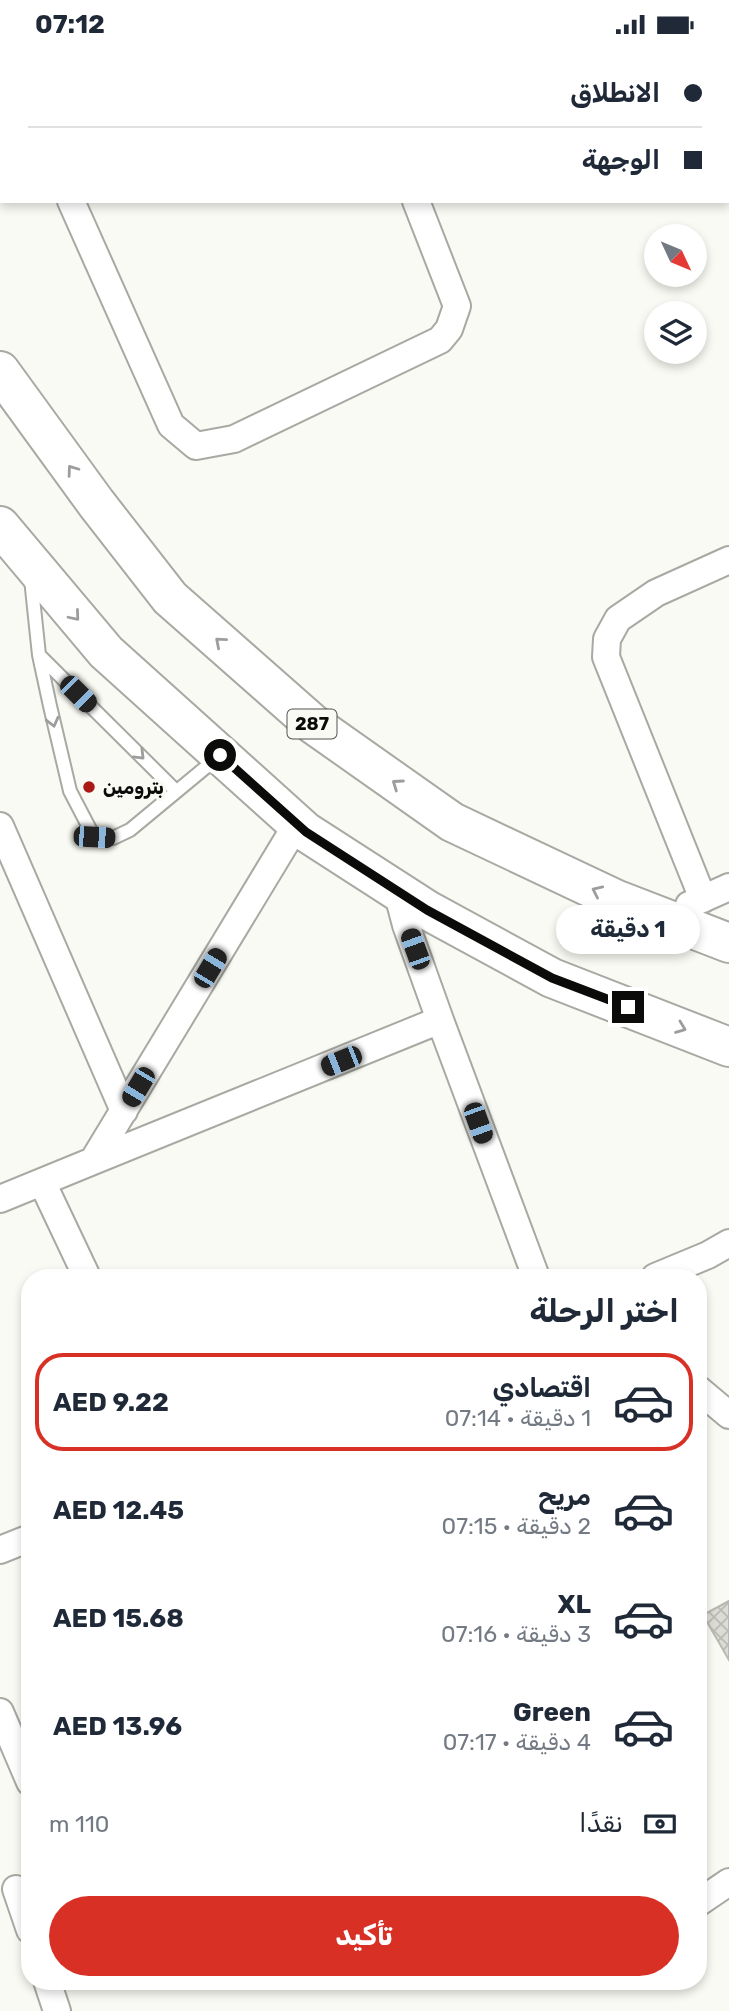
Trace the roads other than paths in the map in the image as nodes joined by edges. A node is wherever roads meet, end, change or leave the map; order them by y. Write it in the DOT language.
graph roads {
  1 [pos="72,203"];
  2 [pos="417,203"];
  3 [pos="0,371"];
  4 [pos="0,526"];
  5 [pos="26,558"];
  6 [pos="729,560"];
  7 [pos="39,655"];
  8 [pos="220,755"];
  9 [pos="176,790"];
  10 [pos="297,824"];
  11 [pos="0,826"];
  12 [pos="729,887"];
  13 [pos="397,891"];
  14 [pos="703,899"];
  15 [pos="661,917"];
  16 [pos="729,943"];
  17 [pos="440,1020"];
  18 [pos="729,1047"];
  19 [pos="124,1111"];
  20 [pos="93,1161"];
  21 [pos="43,1182"];
  22 [pos="0,1199"];
  23 [pos="729,1243"];
  24 [pos="83,1269"];
  25 [pos="533,1269"];
  26 [pos="674,1269"];
  27 [pos="707,1396"];
  28 [pos="729,1415"];
  29 [pos="21,1542"];
  30 [pos="0,1550"];
  31 [pos="0,1712"];
  32 [pos="21,1761"];
  33 [pos="729,1882"];
  34 [pos="707,1897"];
  35 [pos="50,1990"];
  36 [pos="57,2011"];
  1 -- 2 [label="street"];
  15 -- 3 [label="main road, 287, one-way"];
  4 -- 5 [label="main road"];
  5 -- 7 [label="lane"];
  5 -- 8 [label="main road, one-way"];
  6 -- 14 [label="street"];
  7 -- 9 [label="lane, one-way"];
  7 -- 9 [label="lane, one-way"];
  8 -- 9 [label="lane"];
  8 -- 10 [label="main road"];
  10 -- 13 [label="main road"];
  10 -- 19 [label="street"];
  11 -- 19 [label="street"];
  12 -- 14 [label="street"];
  13 -- 17 [label="street"];
  13 -- 18 [label="main road, one-way"];
  14 -- 15 [label="street"];
  15 -- 16 [label="main road, 287"];
  17 -- 20 [label="street"];
  17 -- 25 [label="street"];
  19 -- 20 [label="street"];
  20 -- 21 [label="street"];
  21 -- 22 [label="street"];
  21 -- 24 [label="street"];
  23 -- 26 [label="street"];
  27 -- 28 [label="street"];
  29 -- 30 [label="street"];
  31 -- 32 [label="street"];
  33 -- 34 [label="street"];
  35 -- 36 [label="street"];
}
